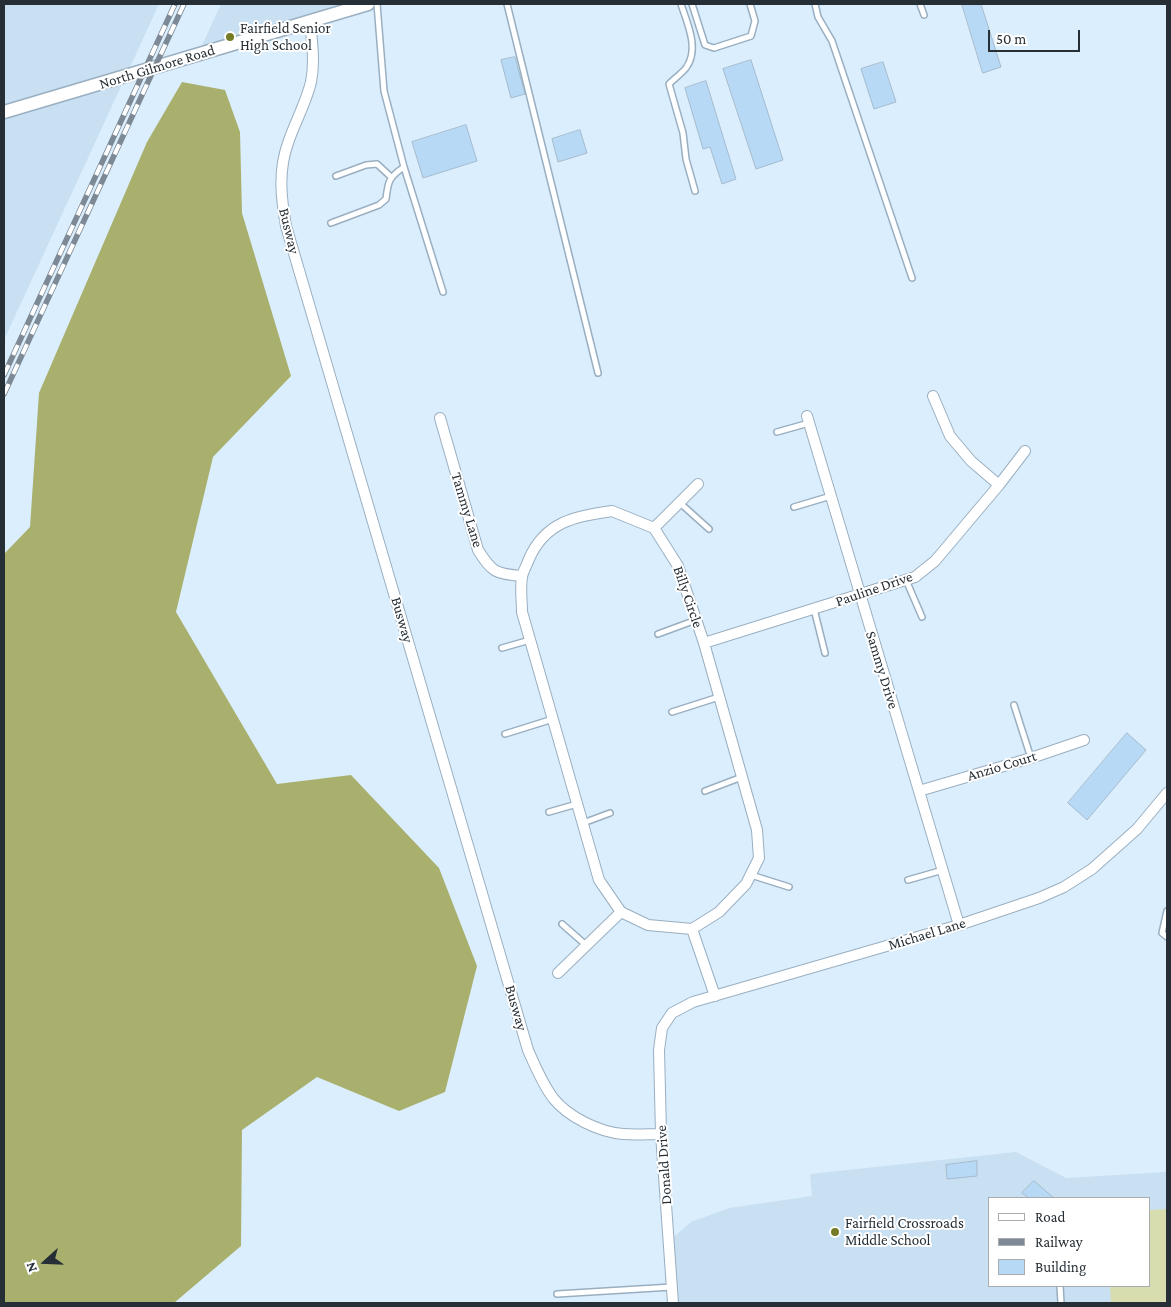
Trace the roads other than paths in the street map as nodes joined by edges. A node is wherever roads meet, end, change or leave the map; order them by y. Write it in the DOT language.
graph roads {
  1 [pos="368,4"];
  2 [pos="377,4"];
  3 [pos="507,4"];
  4 [pos="681,4"];
  5 [pos="692,4"];
  6 [pos="750,4"];
  7 [pos="814,4"];
  8 [pos="920,4"];
  9 [pos="924,16"];
  10 [pos="310,20"];
  11 [pos="4,112"];
  12 [pos="404,167"];
  13 [pos="336,176"];
  14 [pos="390,176"];
  15 [pos="695,191"];
  16 [pos="331,222"];
  17 [pos="912,278"];
  18 [pos="443,292"];
  19 [pos="598,373"];
  20 [pos="933,396"];
  21 [pos="440,418"];
  22 [pos="808,419"];
  23 [pos="777,432"];
  24 [pos="1025,451"];
  25 [pos="698,484"];
  26 [pos="998,485"];
  27 [pos="831,496"];
  28 [pos="680,503"];
  29 [pos="794,507"];
  30 [pos="654,528"];
  31 [pos="709,529"];
  32 [pos="522,576"];
  33 [pos="905,580"];
  34 [pos="860,596"];
  35 [pos="814,609"];
  36 [pos="922,618"];
  37 [pos="696,620"];
  38 [pos="658,634"];
  39 [pos="530,640"];
  40 [pos="704,644"];
  41 [pos="502,648"];
  42 [pos="825,653"];
  43 [pos="719,698"];
  44 [pos="1014,705"];
  45 [pos="672,712"];
  46 [pos="553,719"];
  47 [pos="505,734"];
  48 [pos="1084,740"];
  49 [pos="1031,758"];
  50 [pos="742,777"];
  51 [pos="705,791"];
  52 [pos="919,791"];
  53 [pos="1167,793"];
  54 [pos="577,804"];
  55 [pos="549,812"];
  56 [pos="610,813"];
  57 [pos="582,823"];
  58 [pos="943,870"];
  59 [pos="751,875"];
  60 [pos="908,880"];
  61 [pos="790,887"];
  62 [pos="1167,911"];
  63 [pos="620,912"];
  64 [pos="562,924"];
  65 [pos="959,924"];
  66 [pos="692,929"];
  67 [pos="1167,937"];
  68 [pos="586,945"];
  69 [pos="558,973"];
  70 [pos="715,996"];
  71 [pos="662,1028"];
  72 [pos="662,1134"];
  73 [pos="672,1287"];
  74 [pos="1060,1287"];
  75 [pos="557,1294"];
  76 [pos="673,1303"];
  77 [pos="1062,1303"];
  1 -- 10 [label="street, North Gilmore Road"];
  2 -- 12 [label="lane"];
  3 -- 19 [label="lane"];
  4 -- 15 [label="lane"];
  5 -- 6 [label="lane"];
  7 -- 17 [label="lane"];
  8 -- 9 [label="lane"];
  10 -- 11 [label="street, North Gilmore Road"];
  10 -- 72 [label="street, Busway"];
  12 -- 14 [label="lane"];
  12 -- 18 [label="lane"];
  13 -- 14 [label="lane"];
  14 -- 16 [label="lane"];
  20 -- 26 [label="street"];
  21 -- 32 [label="street, Tammy Lane"];
  22 -- 23 [label="lane"];
  22 -- 27 [label="street, Sammy Drive"];
  24 -- 26 [label="street, Pauline Drive"];
  25 -- 28 [label="street"];
  26 -- 33 [label="street, Pauline Drive"];
  27 -- 29 [label="lane"];
  27 -- 34 [label="street, Sammy Drive"];
  28 -- 30 [label="street"];
  28 -- 31 [label="lane"];
  30 -- 32 [label="street"];
  30 -- 37 [label="street, Billy Circle"];
  32 -- 39 [label="street"];
  33 -- 34 [label="street, Pauline Drive"];
  33 -- 36 [label="lane"];
  34 -- 35 [label="street, Pauline Drive"];
  34 -- 52 [label="street, Sammy Drive"];
  35 -- 40 [label="street, Pauline Drive"];
  35 -- 42 [label="lane"];
  37 -- 38 [label="lane"];
  37 -- 40 [label="street, Billy Circle"];
  39 -- 41 [label="lane"];
  39 -- 46 [label="street"];
  40 -- 43 [label="street, Billy Circle"];
  43 -- 45 [label="lane"];
  43 -- 50 [label="street, Billy Circle"];
  44 -- 49 [label="lane"];
  46 -- 47 [label="lane"];
  46 -- 54 [label="street"];
  48 -- 49 [label="street, Anzio Court"];
  49 -- 52 [label="street, Anzio Court"];
  50 -- 51 [label="lane"];
  50 -- 59 [label="street, Billy Circle"];
  52 -- 58 [label="street, Sammy Drive"];
  53 -- 65 [label="street, Michael Lane"];
  54 -- 55 [label="lane"];
  54 -- 57 [label="street"];
  56 -- 57 [label="lane"];
  57 -- 63 [label="street"];
  58 -- 60 [label="lane"];
  58 -- 65 [label="street, Sammy Drive"];
  59 -- 61 [label="lane"];
  59 -- 66 [label="street, Billy Circle"];
  62 -- 67 [label="lane"];
  63 -- 66 [label="street"];
  63 -- 68 [label="street"];
  64 -- 68 [label="lane"];
  65 -- 70 [label="street, Michael Lane"];
  66 -- 70 [label="street"];
  68 -- 69 [label="street"];
  70 -- 71 [label="street, Michael Lane"];
  71 -- 72 [label="street, Donald Drive"];
  72 -- 73 [label="street, Donald Drive"];
  73 -- 75 [label="lane"];
  73 -- 76 [label="street, Donald Drive"];
  74 -- 77 [label="lane"];
}
